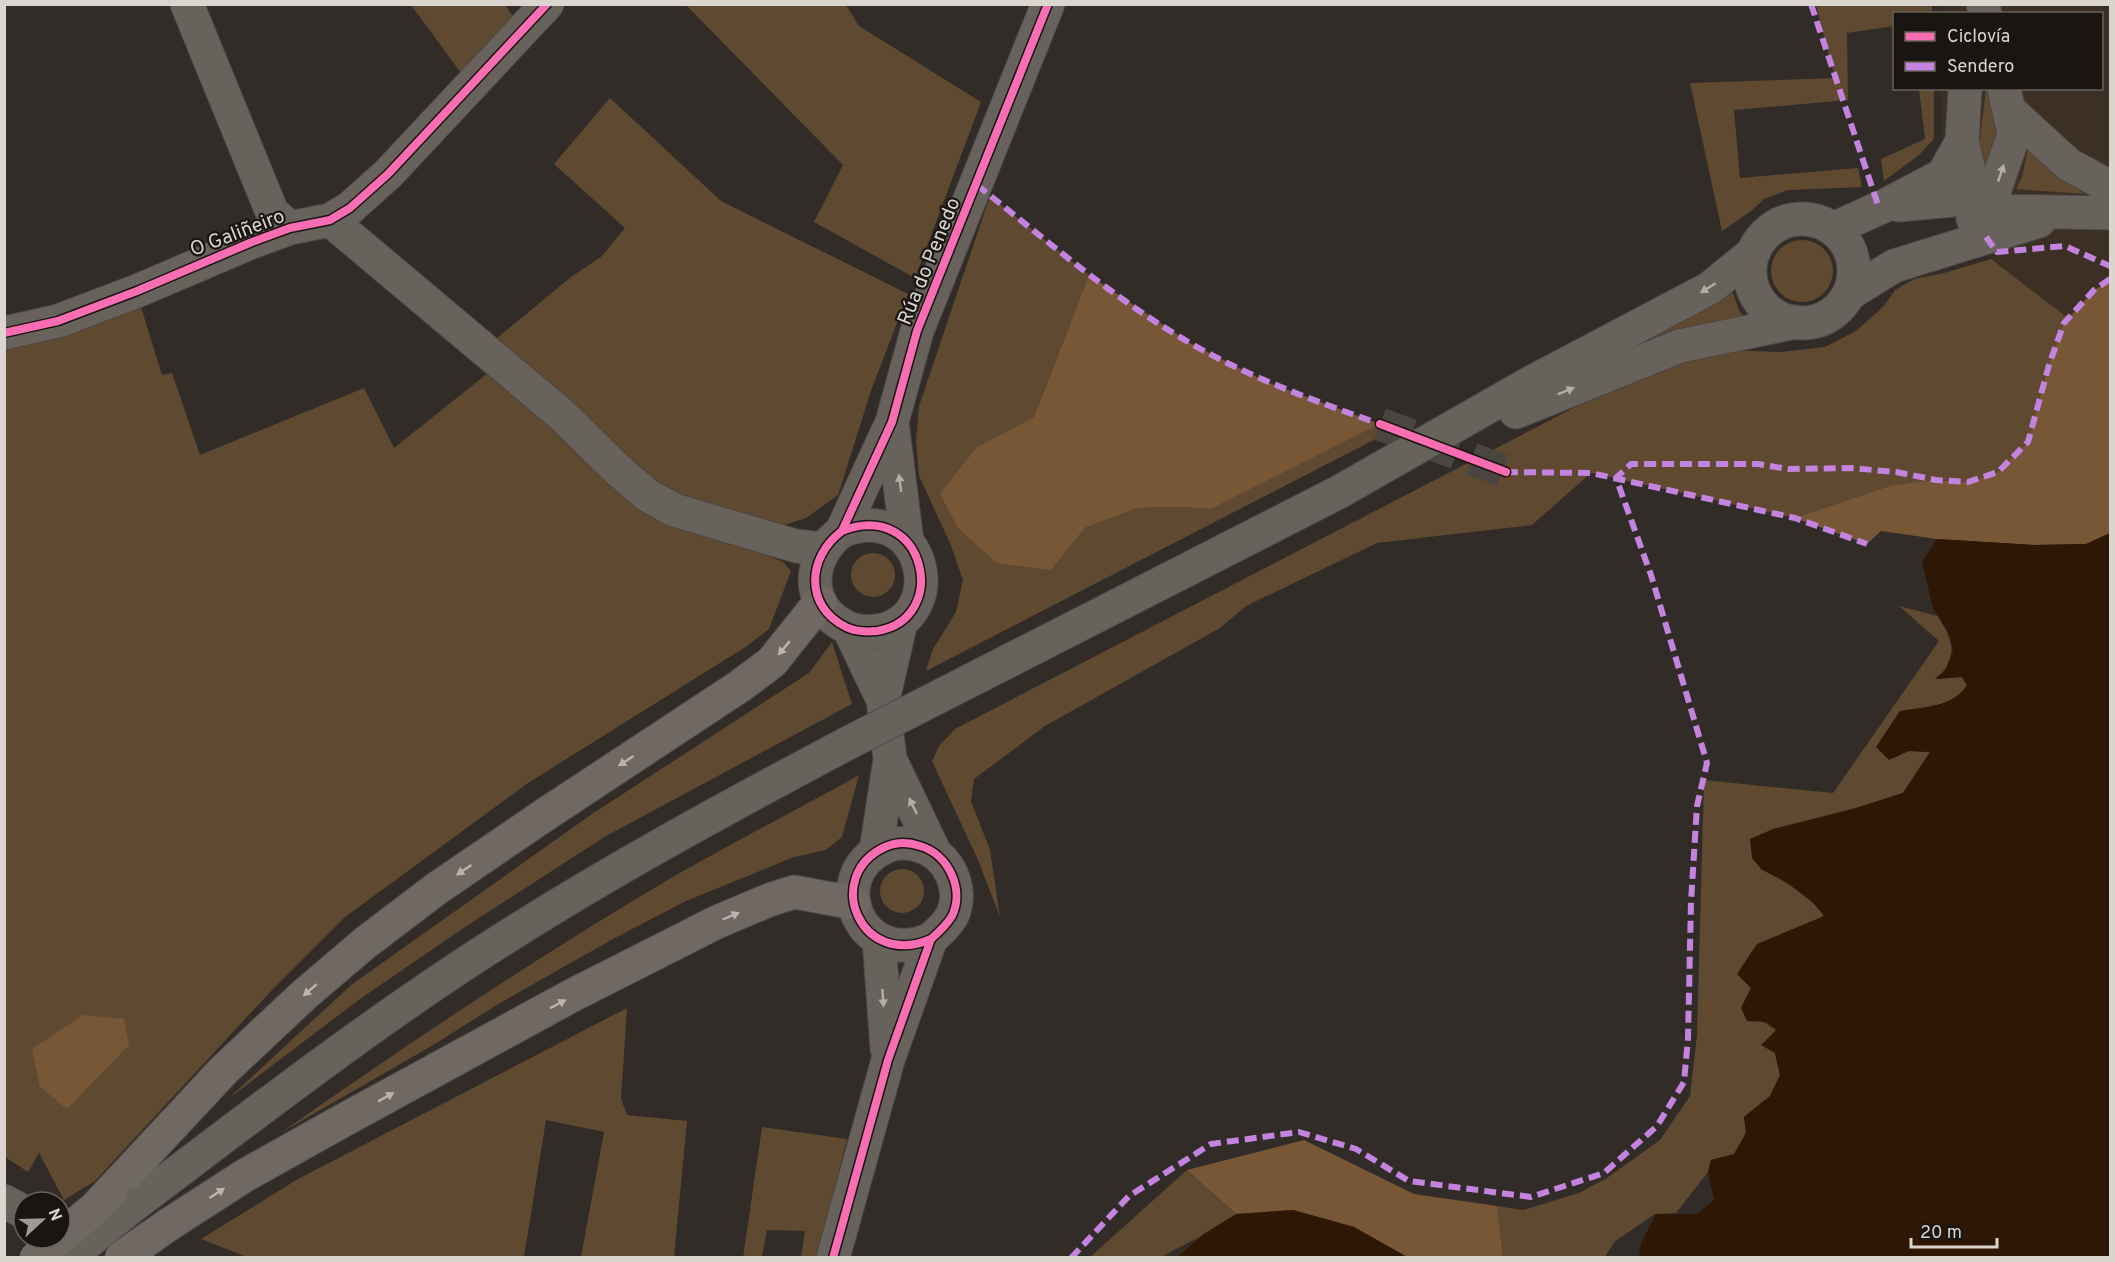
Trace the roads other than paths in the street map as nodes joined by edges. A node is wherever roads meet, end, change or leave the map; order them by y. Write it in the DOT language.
graph roads {
  1 [pos="187,4"];
  2 [pos="547,4"];
  3 [pos="1048,4"];
  4 [pos="1965,90"];
  5 [pos="2006,99"];
  6 [pos="1962,141"];
  7 [pos="2110,186"];
  8 [pos="1982,202"];
  9 [pos="1884,206"];
  10 [pos="2110,213"];
  11 [pos="2064,214"];
  12 [pos="330,220"];
  13 [pos="290,228"];
  14 [pos="1833,229"];
  15 [pos="1754,252"];
  16 [pos="1920,257"];
  17 [pos="1848,294"];
  18 [pos="1796,322"];
  19 [pos="4,333"];
  20 [pos="892,422"];
  21 [pos="1340,492"];
  22 [pos="832,540"];
  23 [pos="907,541"];
  24 [pos="820,602"];
  25 [pos="901,622"];
  26 [pos="849,629"];
  27 [pos="883,700"];
  28 [pos="890,759"];
  29 [pos="876,851"];
  30 [pos="935,853"];
  31 [pos="854,903"];
  32 [pos="931,939"];
  33 [pos="879,940"];
  34 [pos="888,1060"];
  35 [pos="123,1198"];
  36 [pos="72,1235"];
  37 [pos="36,1257"];
  38 [pos="68,1257"];
  39 [pos="121,1257"];
  40 [pos="833,1257"];
  1 -- 13 [label="street"];
  2 -- 12 [label="street, O Galiñeiro"];
  3 -- 20 [label="street, Rúa do Penedo"];
  4 -- 6 [label="street"];
  5 -- 7 [label="street"];
  8 -- 5 [label="street, one-way"];
  6 -- 8 [label="street"];
  6 -- 9 [label="street"];
  8 -- 9 [label="street"];
  8 -- 11 [label="street"];
  8 -- 16 [label="street"];
  9 -- 14 [label="street"];
  10 -- 11 [label="street"];
  11 -- 16 [label="street"];
  12 -- 13 [label="street, O Galiñeiro"];
  12 -- 22 [label="street"];
  13 -- 19 [label="street, O Galiñeiro"];
  14 -- 15 [label="main road"];
  14 -- 17 [label="main road"];
  15 -- 18 [label="main road"];
  15 -- 21 [label="main road, one-way"];
  16 -- 17 [label="street"];
  17 -- 18 [label="main road"];
  21 -- 18 [label="main road, one-way"];
  20 -- 22 [label="street, Rúa do Penedo"];
  23 -- 20 [label="street, Rúa do Penedo, one-way"];
  21 -- 35 [label="main road, bridge"];
  22 -- 23 [label="street"];
  22 -- 24 [label="street"];
  23 -- 25 [label="street"];
  24 -- 26 [label="street"];
  24 -- 35 [label="highway, one-way"];
  25 -- 26 [label="street"];
  25 -- 27 [label="street"];
  26 -- 27 [label="street"];
  27 -- 28 [label="street"];
  28 -- 29 [label="street"];
  30 -- 28 [label="street, one-way"];
  29 -- 30 [label="street"];
  29 -- 31 [label="street"];
  30 -- 32 [label="street"];
  31 -- 33 [label="street"];
  39 -- 31 [label="highway, one-way, bridge"];
  32 -- 33 [label="street"];
  32 -- 34 [label="street"];
  33 -- 34 [label="street, one-way"];
  34 -- 40 [label="street"];
  35 -- 37 [label="highway, bridge"];
  35 -- 38 [label="main road, bridge"];
  36 -- 39 [label="street"];
}
